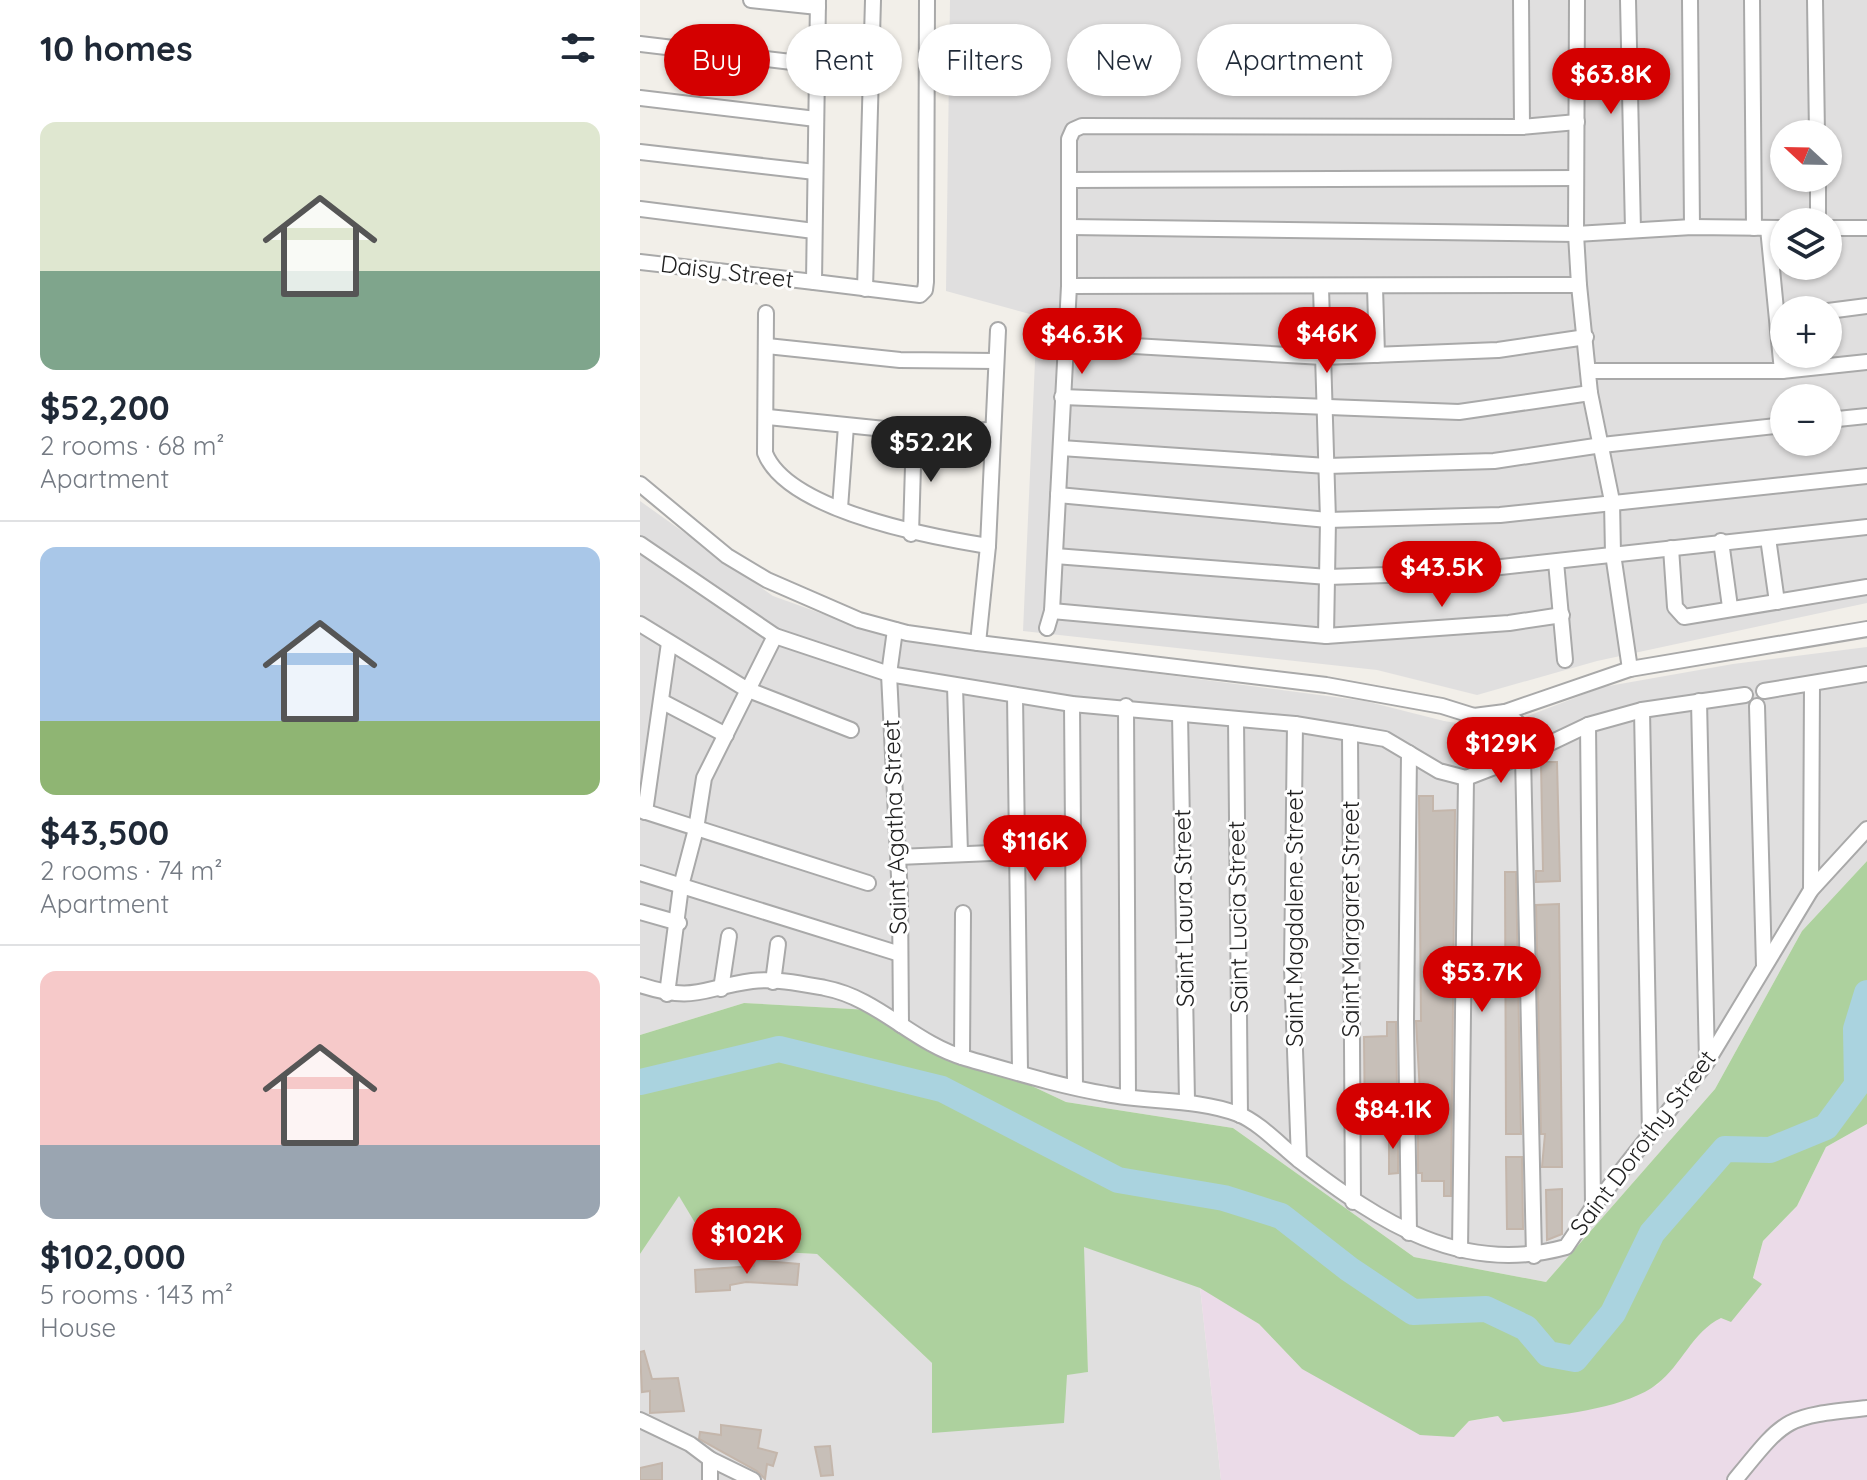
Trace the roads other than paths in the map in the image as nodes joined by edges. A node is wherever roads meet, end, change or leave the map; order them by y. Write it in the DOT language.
graph roads {
  1 [pos="751,0"];
  2 [pos="873,0"];
  3 [pos="927,0"];
  4 [pos="1521,0"];
  5 [pos="1577,0"];
  6 [pos="1628,0"];
  7 [pos="1690,0"];
  8 [pos="1752,0"];
  9 [pos="1815,0"];
  10 [pos="818,4"];
  11 [pos="818,24"];
  12 [pos="640,44"];
  13 [pos="786,61"];
  14 [pos="816,96"];
  15 [pos="640,98"];
  16 [pos="816,119"];
  17 [pos="1817,120"];
  18 [pos="1577,122"];
  19 [pos="1522,127"];
  20 [pos="640,152"];
  21 [pos="815,172"];
  22 [pos="1576,178"];
  23 [pos="1069,180"];
  24 [pos="640,209"];
  25 [pos="1070,227"];
  26 [pos="1692,227"];
  27 [pos="1761,228"];
  28 [pos="1770,228"];
  29 [pos="1842,228"];
  30 [pos="1867,228"];
  31 [pos="1633,230"];
  32 [pos="814,231"];
  33 [pos="1576,234"];
  34 [pos="640,262"];
  35 [pos="814,282"];
  36 [pos="1579,285"];
  37 [pos="1069,286"];
  38 [pos="1375,287"];
  39 [pos="1321,288"];
  40 [pos="865,289"];
  41 [pos="1776,296"];
  42 [pos="1867,306"];
  43 [pos="1842,309"];
  44 [pos="766,313"];
  45 [pos="998,330"];
  46 [pos="1586,337"];
  47 [pos="1065,342"];
  48 [pos="767,346"];
  49 [pos="1377,355"];
  50 [pos="1323,357"];
  51 [pos="996,361"];
  52 [pos="1867,362"];
  53 [pos="1782,368"];
  54 [pos="1588,371"];
  55 [pos="1782,371"];
  56 [pos="1590,393"];
  57 [pos="1062,397"];
  58 [pos="1325,409"];
  59 [pos="1867,416"];
  60 [pos="768,417"];
  61 [pos="1842,419"];
  62 [pos="846,426"];
  63 [pos="1770,427"];
  64 [pos="991,430"];
  65 [pos="914,432"];
  66 [pos="1602,445"];
  67 [pos="1061,448"];
  68 [pos="1327,466"];
  69 [pos="1867,476"];
  70 [pos="640,484"];
  71 [pos="1058,495"];
  72 [pos="1612,501"];
  73 [pos="840,508"];
  74 [pos="1328,520"];
  75 [pos="1867,527"];
  76 [pos="911,534"];
  77 [pos="1768,538"];
  78 [pos="1721,541"];
  79 [pos="640,544"];
  80 [pos="988,546"];
  81 [pos="1671,548"];
  82 [pos="1613,554"];
  83 [pos="1055,556"];
  84 [pos="1556,562"];
  85 [pos="1328,577"];
  86 [pos="1867,587"];
  87 [pos="1777,602"];
  88 [pos="1730,607"];
  89 [pos="1052,611"];
  90 [pos="1562,615"];
  91 [pos="640,624"];
  92 [pos="1047,628"];
  93 [pos="1867,629"];
  94 [pos="895,630"];
  95 [pos="775,636"];
  96 [pos="1326,636"];
  97 [pos="669,643"];
  98 [pos="978,643"];
  99 [pos="1565,660"];
  100 [pos="1630,669"];
  101 [pos="889,674"];
  102 [pos="1867,674"];
  103 [pos="1812,684"];
  104 [pos="955,686"];
  105 [pos="746,689"];
  106 [pos="1764,691"];
  107 [pos="1015,695"];
  108 [pos="1745,695"];
  109 [pos="1699,701"];
  110 [pos="663,702"];
  111 [pos="1072,704"];
  112 [pos="1126,706"];
  113 [pos="1757,706"];
  114 [pos="1642,710"];
  115 [pos="1505,712"];
  116 [pos="1180,714"];
  117 [pos="1236,719"];
  118 [pos="1295,724"];
  119 [pos="1588,725"];
  120 [pos="851,730"];
  121 [pos="1350,733"];
  122 [pos="726,735"];
  123 [pos="1409,753"];
  124 [pos="1523,756"];
  125 [pos="1466,778"];
  126 [pos="643,811"];
  127 [pos="696,829"];
  128 [pos="1867,829"];
  129 [pos="1015,852"];
  130 [pos="960,853"];
  131 [pos="898,857"];
  132 [pos="640,873"];
  133 [pos="868,883"];
  134 [pos="681,886"];
  135 [pos="1811,890"];
  136 [pos="640,912"];
  137 [pos="963,913"];
  138 [pos="679,923"];
  139 [pos="729,936"];
  140 [pos="778,944"];
  141 [pos="900,954"];
  142 [pos="1764,967"];
  143 [pos="773,982"];
  144 [pos="640,985"];
  145 [pos="721,989"];
  146 [pos="667,994"];
  147 [pos="901,1025"];
  148 [pos="962,1057"];
  149 [pos="1707,1062"];
  150 [pos="1020,1071"];
  151 [pos="1075,1087"];
  152 [pos="1128,1097"];
  153 [pos="1187,1101"];
  154 [pos="1240,1115"];
  155 [pos="1650,1135"];
  156 [pos="1299,1160"];
  157 [pos="1353,1202"];
  158 [pos="1593,1207"];
  159 [pos="1409,1233"];
  160 [pos="1460,1250"];
  161 [pos="1534,1256"];
  162 [pos="1867,1408"];
  163 [pos="640,1420"];
  164 [pos="710,1459"];
  165 [pos="710,1480"];
  166 [pos="753,1480"];
  167 [pos="1735,1480"];
  1 -- 10 [label="street"];
  2 -- 40 [label="street"];
  3 -- 40 [label="street, Daisy Street"];
  4 -- 19 [label="street"];
  5 -- 18 [label="street"];
  6 -- 31 [label="street"];
  7 -- 26 [label="street"];
  8 -- 27 [label="street"];
  9 -- 17 [label="street"];
  10 -- 11 [label="street"];
  12 -- 13 [label="street"];
  14 -- 16 [label="street"];
  15 -- 16 [label="street"];
  16 -- 21 [label="street"];
  18 -- 19 [label="street"];
  18 -- 22 [label="street"];
  19 -- 23 [label="street"];
  20 -- 21 [label="street"];
  21 -- 32 [label="street"];
  22 -- 23 [label="street"];
  22 -- 33 [label="street"];
  23 -- 25 [label="street"];
  24 -- 32 [label="street"];
  25 -- 33 [label="street"];
  25 -- 37 [label="street"];
  26 -- 27 [label="street"];
  26 -- 31 [label="street"];
  27 -- 28 [label="street"];
  27 -- 41 [label="street"];
  29 -- 30 [label="street"];
  31 -- 33 [label="street"];
  32 -- 35 [label="street"];
  33 -- 36 [label="street"];
  34 -- 35 [label="street, Daisy Street"];
  35 -- 40 [label="street, Daisy Street"];
  36 -- 38 [label="street"];
  36 -- 46 [label="street"];
  37 -- 39 [label="street"];
  37 -- 47 [label="street"];
  38 -- 39 [label="street"];
  38 -- 49 [label="street"];
  39 -- 50 [label="street"];
  42 -- 43 [label="street"];
  44 -- 48 [label="street"];
  45 -- 51 [label="street"];
  46 -- 49 [label="street"];
  46 -- 54 [label="street"];
  47 -- 50 [label="street"];
  47 -- 57 [label="street"];
  48 -- 51 [label="street"];
  48 -- 60 [label="street"];
  49 -- 50 [label="street"];
  50 -- 58 [label="street"];
  51 -- 64 [label="street"];
  52 -- 55 [label="street"];
  53 -- 55 [label="street"];
  54 -- 55 [label="street"];
  54 -- 56 [label="street"];
  56 -- 58 [label="street"];
  56 -- 66 [label="street"];
  57 -- 58 [label="street"];
  57 -- 67 [label="street"];
  58 -- 68 [label="street"];
  59 -- 61 [label="street"];
  60 -- 62 [label="street"];
  60 -- 73 [label="street"];
  62 -- 65 [label="street"];
  62 -- 73 [label="street"];
  63 -- 66 [label="street"];
  64 -- 65 [label="street"];
  64 -- 80 [label="street"];
  65 -- 76 [label="street"];
  66 -- 68 [label="street"];
  66 -- 72 [label="street"];
  67 -- 68 [label="street"];
  67 -- 71 [label="street"];
  68 -- 74 [label="street"];
  69 -- 72 [label="street"];
  70 -- 94 [label="street"];
  71 -- 74 [label="street"];
  71 -- 83 [label="street"];
  72 -- 74 [label="street"];
  72 -- 82 [label="street"];
  73 -- 76 [label="street"];
  74 -- 85 [label="street"];
  75 -- 77 [label="street"];
  76 -- 80 [label="street"];
  77 -- 78 [label="street"];
  77 -- 87 [label="street"];
  78 -- 81 [label="street"];
  78 -- 88 [label="street"];
  79 -- 95 [label="street"];
  80 -- 98 [label="street"];
  81 -- 82 [label="street"];
  81 -- 88 [label="street"];
  82 -- 84 [label="street"];
  82 -- 100 [label="street"];
  83 -- 85 [label="street"];
  83 -- 89 [label="street"];
  84 -- 85 [label="street"];
  84 -- 90 [label="street"];
  85 -- 96 [label="street"];
  86 -- 87 [label="street"];
  87 -- 88 [label="street"];
  89 -- 92 [label="street"];
  89 -- 96 [label="street"];
  90 -- 96 [label="street"];
  90 -- 99 [label="street"];
  91 -- 97 [label="street"];
  93 -- 100 [label="street"];
  94 -- 98 [label="street"];
  94 -- 101 [label="street, Saint Agatha Street"];
  95 -- 101 [label="street"];
  95 -- 105 [label="street"];
  97 -- 105 [label="street"];
  97 -- 110 [label="street"];
  98 -- 115 [label="street"];
  100 -- 115 [label="street"];
  101 -- 104 [label="street"];
  101 -- 131 [label="street, Saint Agatha Street"];
  102 -- 103 [label="street"];
  103 -- 106 [label="street"];
  103 -- 135 [label="street"];
  104 -- 107 [label="street"];
  104 -- 130 [label="street"];
  105 -- 120 [label="street"];
  105 -- 122 [label="street"];
  106 -- 108 [label="street"];
  106 -- 113 [label="street"];
  107 -- 111 [label="street"];
  107 -- 129 [label="street"];
  108 -- 109 [label="street"];
  108 -- 113 [label="street"];
  109 -- 114 [label="street"];
  109 -- 149 [label="street"];
  110 -- 122 [label="street"];
  110 -- 126 [label="street"];
  111 -- 112 [label="street"];
  111 -- 151 [label="street"];
  112 -- 116 [label="street"];
  112 -- 152 [label="street"];
  113 -- 142 [label="street"];
  114 -- 119 [label="street"];
  114 -- 155 [label="street"];
  115 -- 124 [label="street"];
  116 -- 117 [label="street"];
  116 -- 153 [label="street, Saint Laura Street"];
  117 -- 118 [label="street"];
  117 -- 154 [label="street, Saint Lucia Street"];
  118 -- 121 [label="street"];
  118 -- 156 [label="street, Saint Magdalene Street"];
  119 -- 124 [label="street"];
  119 -- 158 [label="street"];
  121 -- 123 [label="street"];
  121 -- 157 [label="street, Saint Margaret Street"];
  122 -- 127 [label="street"];
  123 -- 125 [label="street"];
  123 -- 159 [label="street"];
  124 -- 125 [label="street"];
  124 -- 161 [label="street"];
  125 -- 160 [label="street"];
  126 -- 127 [label="street"];
  127 -- 133 [label="street"];
  127 -- 134 [label="street"];
  128 -- 135 [label="street, Saint Dorothy Street"];
  129 -- 130 [label="street"];
  129 -- 150 [label="street"];
  130 -- 131 [label="street"];
  131 -- 141 [label="street, Saint Agatha Street"];
  132 -- 134 [label="street"];
  134 -- 138 [label="street"];
  134 -- 141 [label="street"];
  135 -- 142 [label="street, Saint Dorothy Street"];
  136 -- 138 [label="street"];
  137 -- 148 [label="street"];
  138 -- 146 [label="street"];
  139 -- 145 [label="street"];
  140 -- 143 [label="street"];
  141 -- 147 [label="street, Saint Agatha Street"];
  142 -- 149 [label="street, Saint Dorothy Street"];
  143 -- 145 [label="street, Saint Dorothy Street"];
  143 -- 147 [label="street, Saint Dorothy Street"];
  144 -- 146 [label="street"];
  145 -- 146 [label="street, Saint Dorothy Street"];
  147 -- 148 [label="street, Saint Dorothy Street"];
  148 -- 150 [label="street, Saint Dorothy Street"];
  149 -- 155 [label="street, Saint Dorothy Street"];
  150 -- 151 [label="street, Saint Dorothy Street"];
  151 -- 152 [label="street, Saint Dorothy Street"];
  152 -- 153 [label="street, Saint Dorothy Street"];
  153 -- 154 [label="street, Saint Dorothy Street"];
  154 -- 156 [label="street, Saint Dorothy Street"];
  155 -- 158 [label="street, Saint Dorothy Street"];
  156 -- 157 [label="street, Saint Dorothy Street"];
  157 -- 159 [label="street, Saint Dorothy Street"];
  158 -- 161 [label="street, Saint Dorothy Street"];
  159 -- 160 [label="street, Saint Dorothy Street"];
  160 -- 161 [label="street, Saint Dorothy Street"];
  162 -- 167 [label="street"];
  163 -- 164 [label="street"];
  164 -- 165 [label="street"];
  164 -- 166 [label="street"];
}
